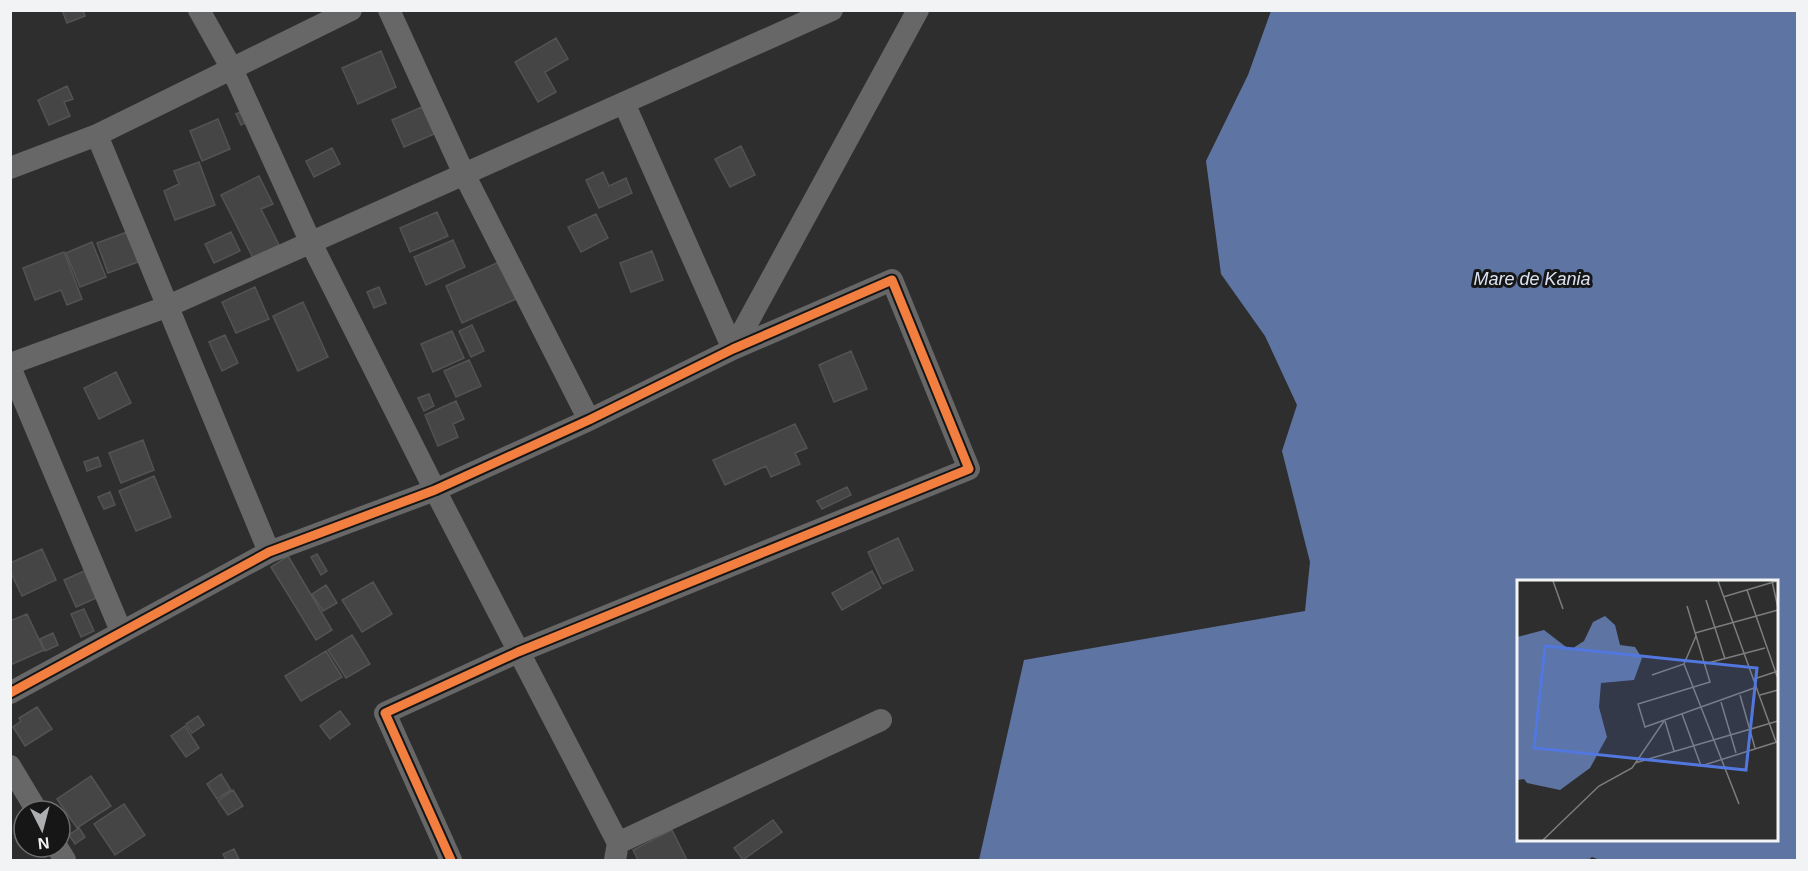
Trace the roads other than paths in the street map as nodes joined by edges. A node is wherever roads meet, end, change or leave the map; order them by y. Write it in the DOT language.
graph roads {
  1 [pos="200,10"];
  2 [pos="351,10"];
  3 [pos="389,10"];
  4 [pos="832,10"];
  5 [pos="918,10"];
  6 [pos="232,69"];
  7 [pos="624,103"];
  8 [pos="97,135"];
  9 [pos="10,168"];
  10 [pos="464,174"];
  11 [pos="311,243"];
  12 [pos="166,307"];
  13 [pos="733,349"];
  14 [pos="10,365"];
  15 [pos="589,420"];
  16 [pos="435,490"];
  17 [pos="269,552"];
  18 [pos="121,631"];
  19 [pos="518,651"];
  20 [pos="10,693"];
  21 [pos="881,720"];
  22 [pos="13,775"];
  23 [pos="29,799"];
  24 [pos="617,852"];
  25 [pos="447,859"];
  1 -- 6 [label="street"];
  2 -- 6 [label="street"];
  3 -- 10 [label="street"];
  4 -- 7 [label="street"];
  5 -- 13 [label="street"];
  6 -- 8 [label="street"];
  6 -- 11 [label="street"];
  7 -- 10 [label="street"];
  7 -- 13 [label="street"];
  8 -- 9 [label="street"];
  8 -- 12 [label="street"];
  10 -- 11 [label="street"];
  10 -- 15 [label="street"];
  11 -- 12 [label="street"];
  11 -- 16 [label="street"];
  12 -- 14 [label="street"];
  12 -- 17 [label="street"];
  13 -- 15 [label="street"];
  13 -- 19 [label="street"];
  14 -- 18 [label="street"];
  15 -- 16 [label="street"];
  16 -- 17 [label="street"];
  16 -- 19 [label="street"];
  17 -- 18 [label="street"];
  18 -- 20 [label="street"];
  19 -- 24 [label="street"];
  19 -- 25 [label="street"];
  21 -- 24 [label="street"];
  22 -- 23 [label="street"];
}
